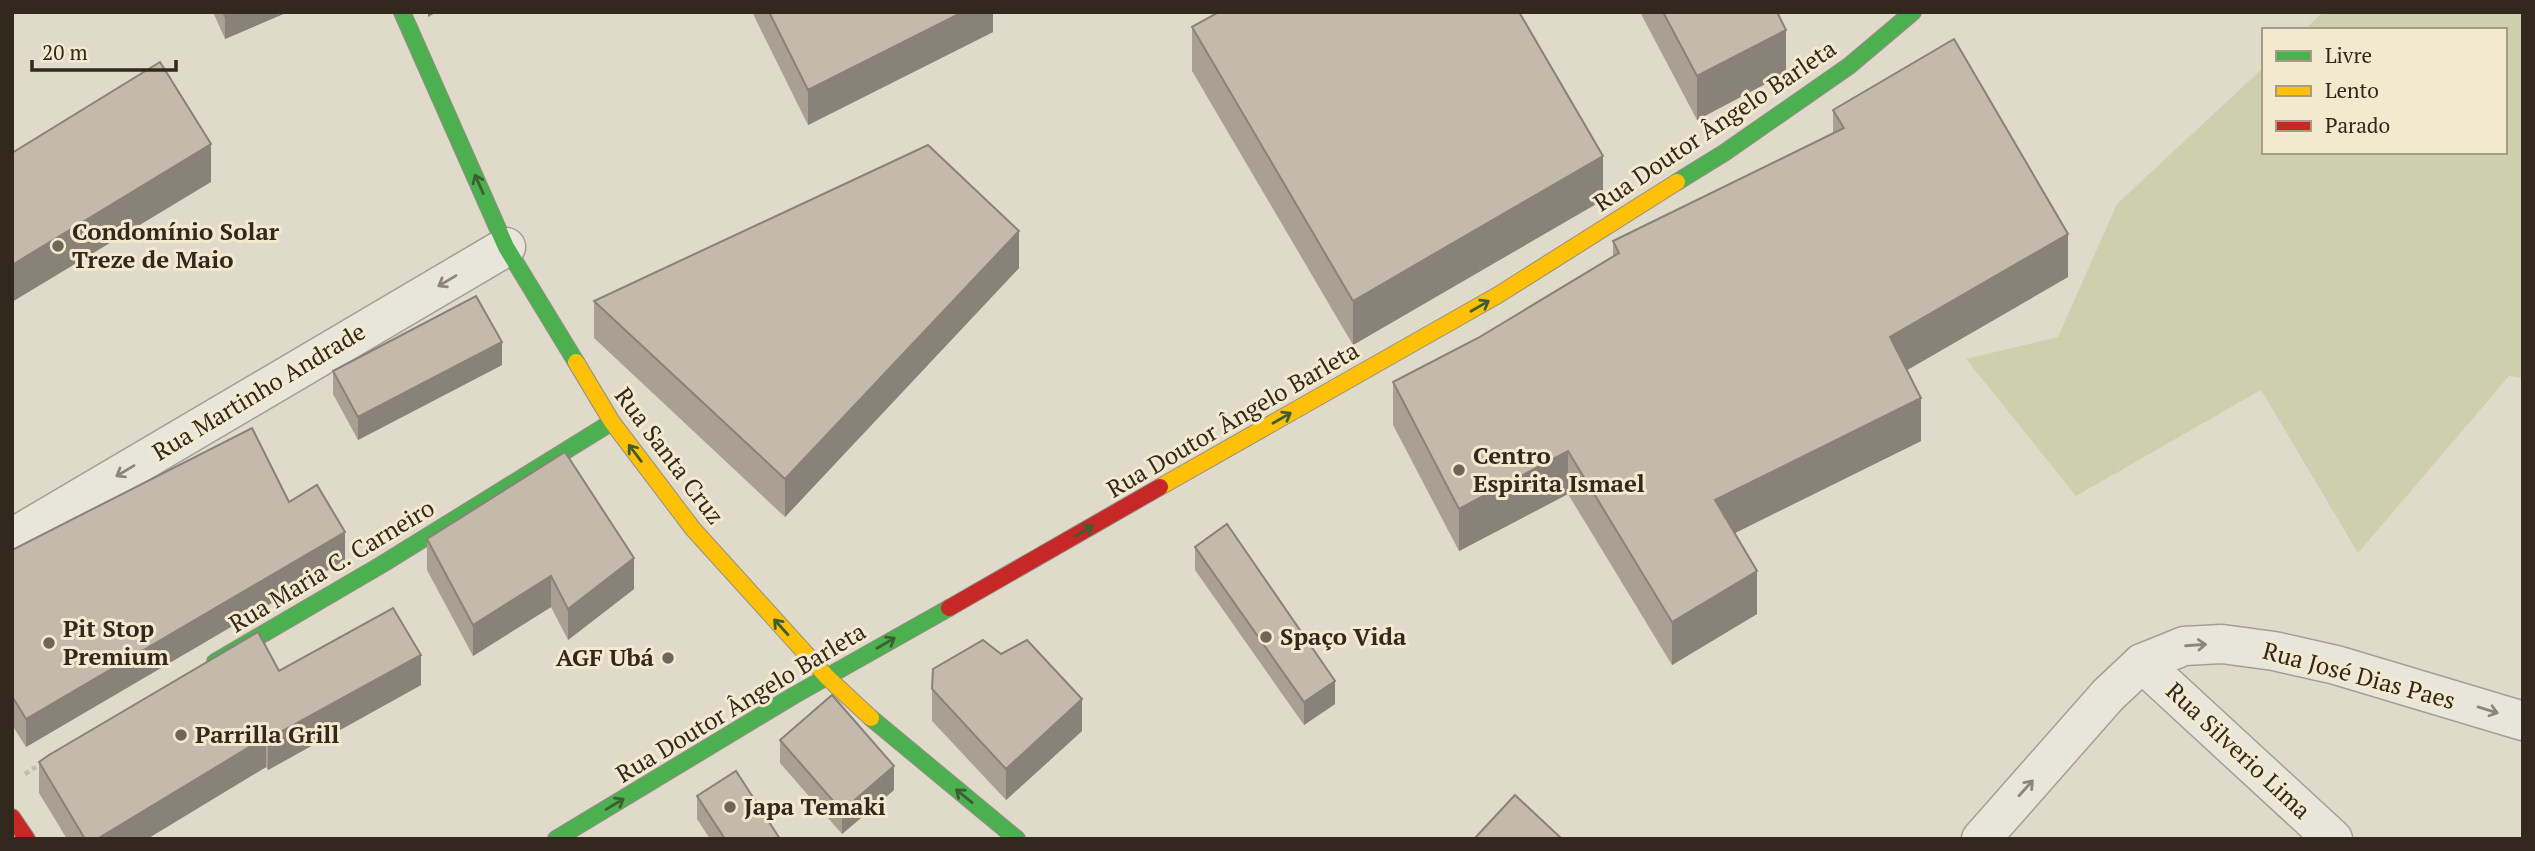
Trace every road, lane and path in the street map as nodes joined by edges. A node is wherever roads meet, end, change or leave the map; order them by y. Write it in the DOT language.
graph roads {
  1 [pos="402,12"];
  2 [pos="1913,12"];
  3 [pos="506,247"];
  4 [pos="612,422"];
  5 [pos="12,538"];
  6 [pos="2142,663"];
  7 [pos="202,670"];
  8 [pos="827,677"];
  9 [pos="2523,721"];
  10 [pos="12,817"];
  11 [pos="26,839"];
  12 [pos="556,839"];
  13 [pos="1017,839"];
  14 [pos="1980,839"];
  15 [pos="2333,839"];
  3 -- 1 [label="street, Rua Santa Cruz, one-way"];
  8 -- 2 [label="street, Rua Doutor Ângelo Barleta, one-way"];
  3 -- 4 [label="street, Rua Santa Cruz"];
  3 -- 5 [label="street, Rua Martinho Andrade, one-way"];
  4 -- 7 [label="street, Rua Maria C. Carneiro"];
  8 -- 4 [label="street, Rua Santa Cruz, one-way"];
  6 -- 9 [label="street, Rua José Dias Paes, one-way"];
  14 -- 6 [label="street, Rua José Dias Paes, one-way"];
  6 -- 15 [label="street, Rua Silverio Lima"];
  12 -- 8 [label="street, Rua Doutor Ângelo Barleta, one-way"];
  13 -- 8 [label="street, Rua Santa Cruz, one-way"];
  10 -- 11 [label="street"];
}
